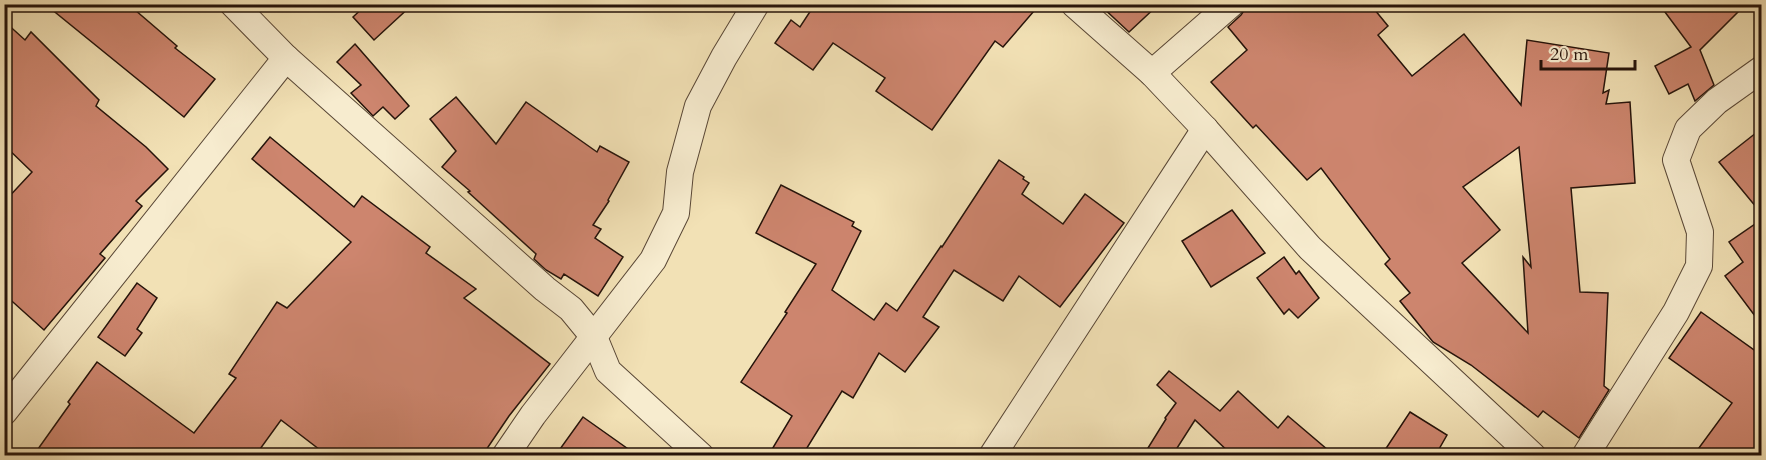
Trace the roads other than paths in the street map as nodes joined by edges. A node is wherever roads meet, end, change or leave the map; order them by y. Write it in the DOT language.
graph roads {
  1 [pos="234,4"];
  2 [pos="756,4"];
  3 [pos="1074,4"];
  4 [pos="1231,4"];
  5 [pos="286,58"];
  6 [pos="1761,69"];
  7 [pos="1152,74"];
  8 [pos="1205,129"];
  9 [pos="594,337"];
  10 [pos="4,412"];
  11 [pos="505,456"];
  12 [pos="701,456"];
  13 [pos="992,456"];
  14 [pos="1533,456"];
  15 [pos="1586,456"];
  1 -- 5 [label="street"];
  2 -- 9 [label="street"];
  3 -- 7 [label="street"];
  4 -- 7 [label="street"];
  5 -- 9 [label="street"];
  5 -- 10 [label="street"];
  6 -- 15 [label="street"];
  7 -- 8 [label="street"];
  8 -- 13 [label="street"];
  8 -- 14 [label="street"];
  9 -- 11 [label="street"];
  9 -- 12 [label="street"];
}
